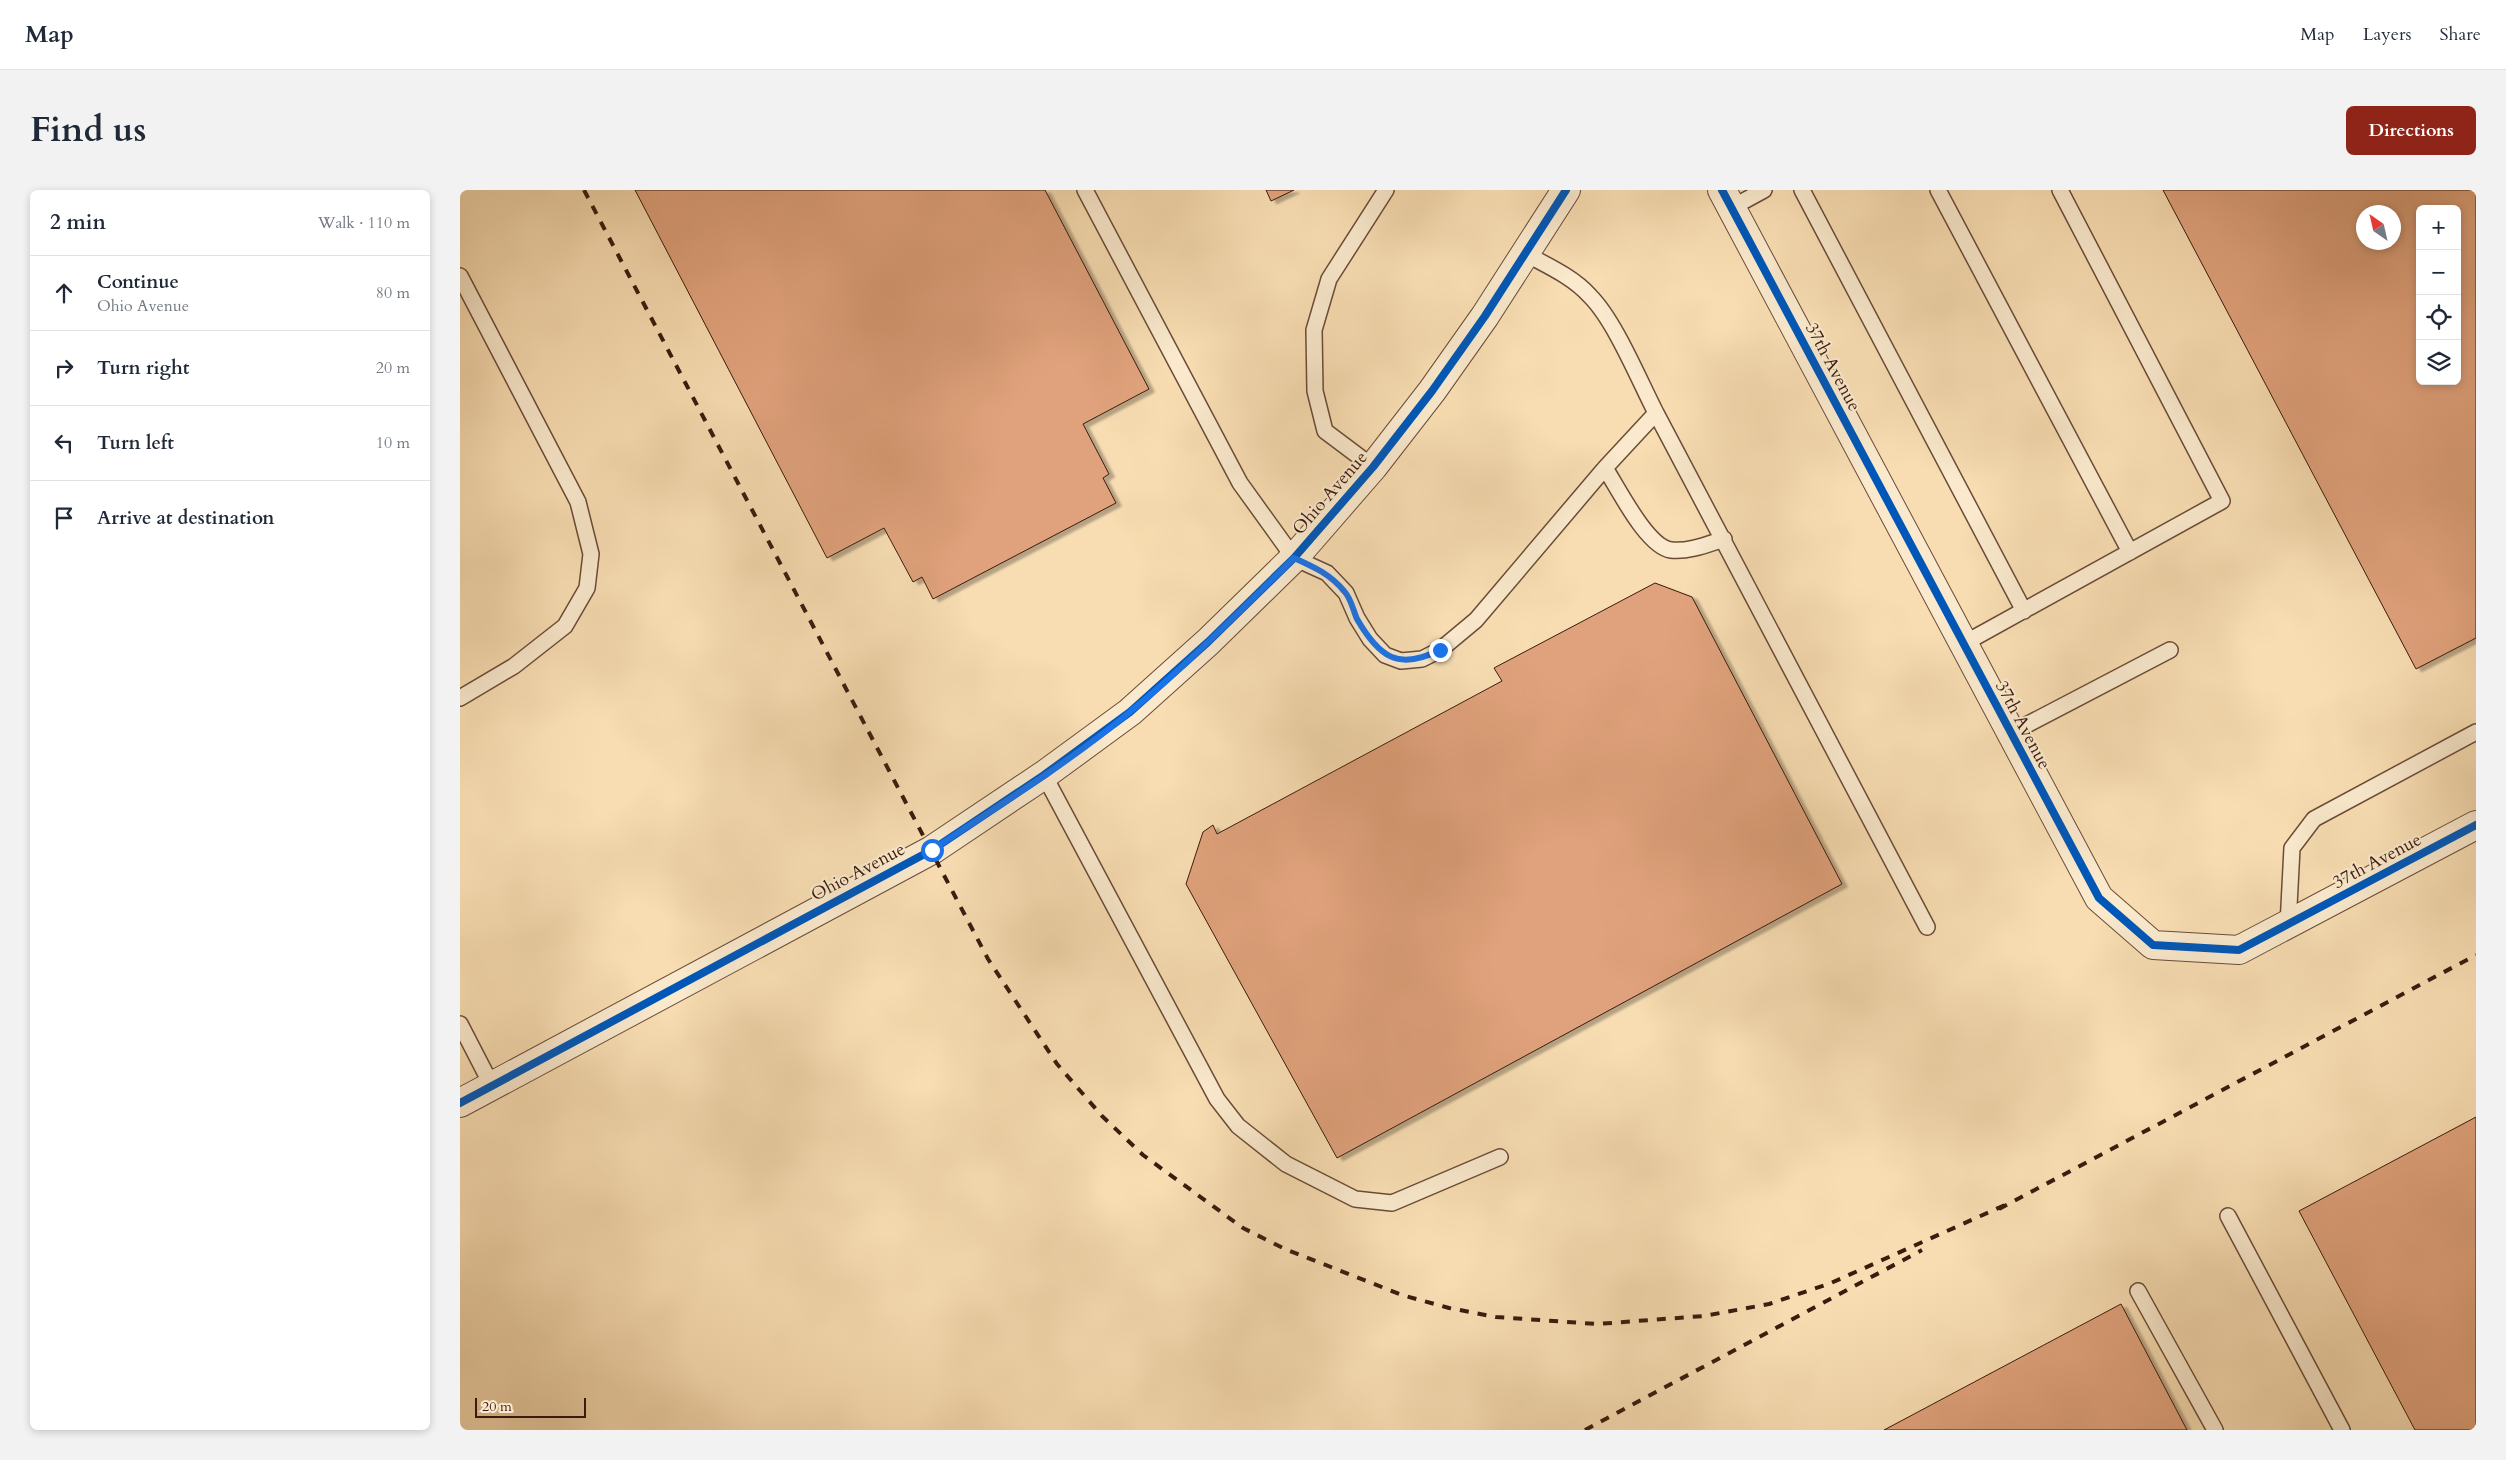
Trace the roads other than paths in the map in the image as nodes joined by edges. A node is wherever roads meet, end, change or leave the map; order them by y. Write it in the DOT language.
graph roads {
  1 [pos="1085,190"];
  2 [pos="1386,190"];
  3 [pos="1566,190"];
  4 [pos="1764,190"];
  5 [pos="1802,190"];
  6 [pos="1938,190"];
  7 [pos="2060,190"];
  8 [pos="1727,199"];
  9 [pos="1526,254"];
  10 [pos="460,276"];
  11 [pos="1656,413"];
  12 [pos="1373,467"];
  13 [pos="1605,468"];
  14 [pos="1724,539"];
  15 [pos="2130,552"];
  16 [pos="1294,558"];
  17 [pos="2024,611"];
  18 [pos="1963,644"];
  19 [pos="2170,650"];
  20 [pos="460,698"];
  21 [pos="2476,732"];
  22 [pos="2011,733"];
  23 [pos="1044,775"];
  24 [pos="2476,826"];
  25 [pos="2288,925"];
  26 [pos="1927,927"];
  27 [pos="460,1024"];
  28 [pos="492,1086"];
  29 [pos="460,1103"];
  30 [pos="1500,1157"];
  31 [pos="2228,1216"];
  32 [pos="2138,1291"];
  33 [pos="2215,1430"];
  34 [pos="2342,1430"];
  1 -- 16 [label="lane"];
  2 -- 12 [label="lane"];
  3 -- 9 [label="street, Ohio Avenue"];
  4 -- 8 [label="lane"];
  5 -- 17 [label="lane"];
  6 -- 15 [label="lane"];
  7 -- 15 [label="lane"];
  8 -- 18 [label="street, 37th Avenue"];
  9 -- 11 [label="lane"];
  9 -- 12 [label="street, Ohio Avenue"];
  10 -- 20 [label="lane"];
  11 -- 13 [label="lane"];
  11 -- 14 [label="lane"];
  12 -- 16 [label="street, Ohio Avenue"];
  13 -- 14 [label="lane"];
  13 -- 16 [label="lane"];
  14 -- 26 [label="lane"];
  15 -- 17 [label="lane"];
  16 -- 23 [label="street, Ohio Avenue"];
  17 -- 18 [label="lane"];
  18 -- 22 [label="street, 37th Avenue"];
  19 -- 22 [label="lane"];
  21 -- 25 [label="lane"];
  22 -- 25 [label="street, 37th Avenue"];
  23 -- 28 [label="street, Ohio Avenue"];
  23 -- 30 [label="lane"];
  24 -- 25 [label="street, 37th Avenue"];
  27 -- 28 [label="lane"];
  28 -- 29 [label="street, Ohio Avenue"];
  31 -- 34 [label="lane"];
  32 -- 33 [label="lane"];
}
